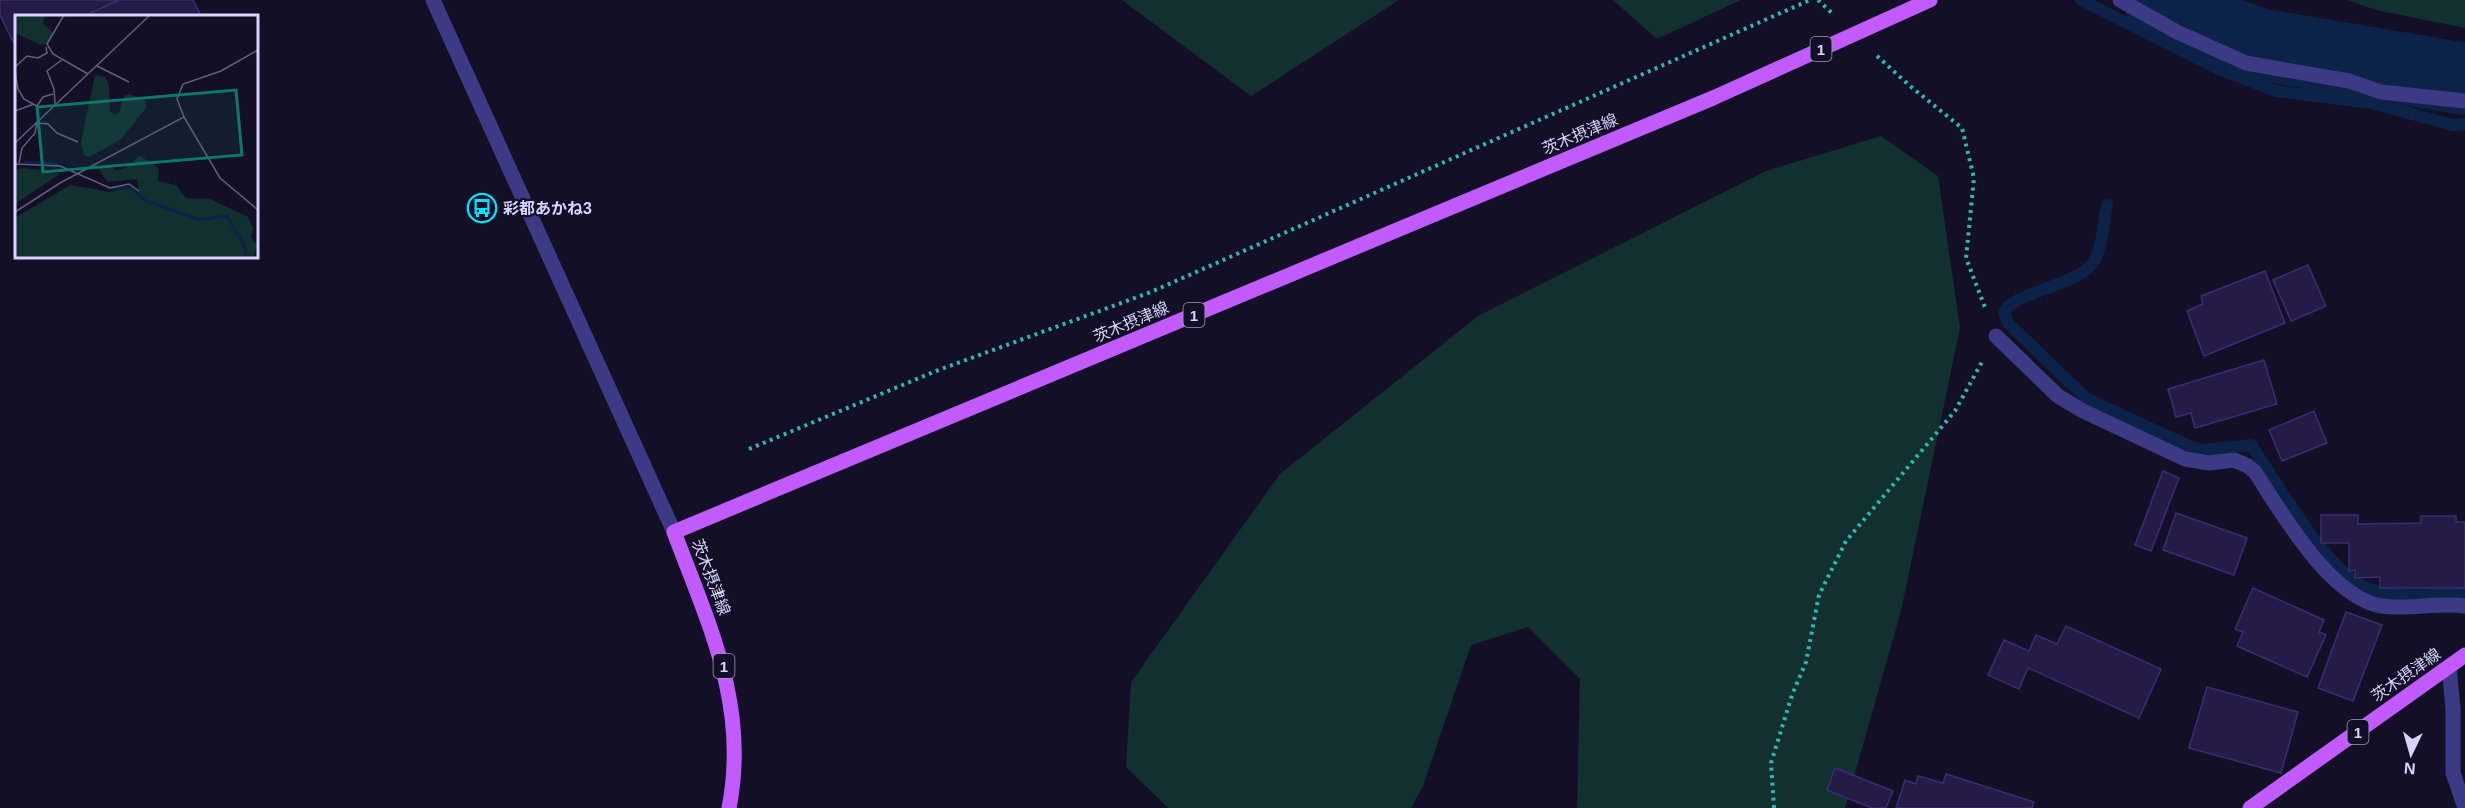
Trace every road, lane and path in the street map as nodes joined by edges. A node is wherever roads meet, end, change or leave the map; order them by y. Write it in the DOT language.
graph roads {
  1 [pos="433,0"];
  2 [pos="1810,0"];
  3 [pos="1818,0"];
  4 [pos="1930,0"];
  5 [pos="2120,0"];
  6 [pos="1834,16"];
  7 [pos="1876,55"];
  8 [pos="2465,101"];
  9 [pos="1996,336"];
  10 [pos="749,448"];
  11 [pos="674,532"];
  12 [pos="2465,606"];
  13 [pos="2465,655"];
  14 [pos="2449,667"];
  15 [pos="729,808"];
  16 [pos="1774,808"];
  17 [pos="2250,808"];
  18 [pos="2465,808"];
  1 -- 11 [label="street"];
  2 -- 10 [label="path"];
  3 -- 6 [label="path"];
  4 -- 11 [label="main road, 茨木摂津線 / 1, bridge"];
  5 -- 8 [label="street"];
  7 -- 9 [label="path"];
  9 -- 12 [label="street"];
  9 -- 16 [label="path"];
  11 -- 15 [label="main road, 茨木摂津線 / 1"];
  13 -- 14 [label="main road, 茨木摂津線 / 1"];
  14 -- 17 [label="main road, 茨木摂津線 / 1"];
  14 -- 18 [label="street"];
}
